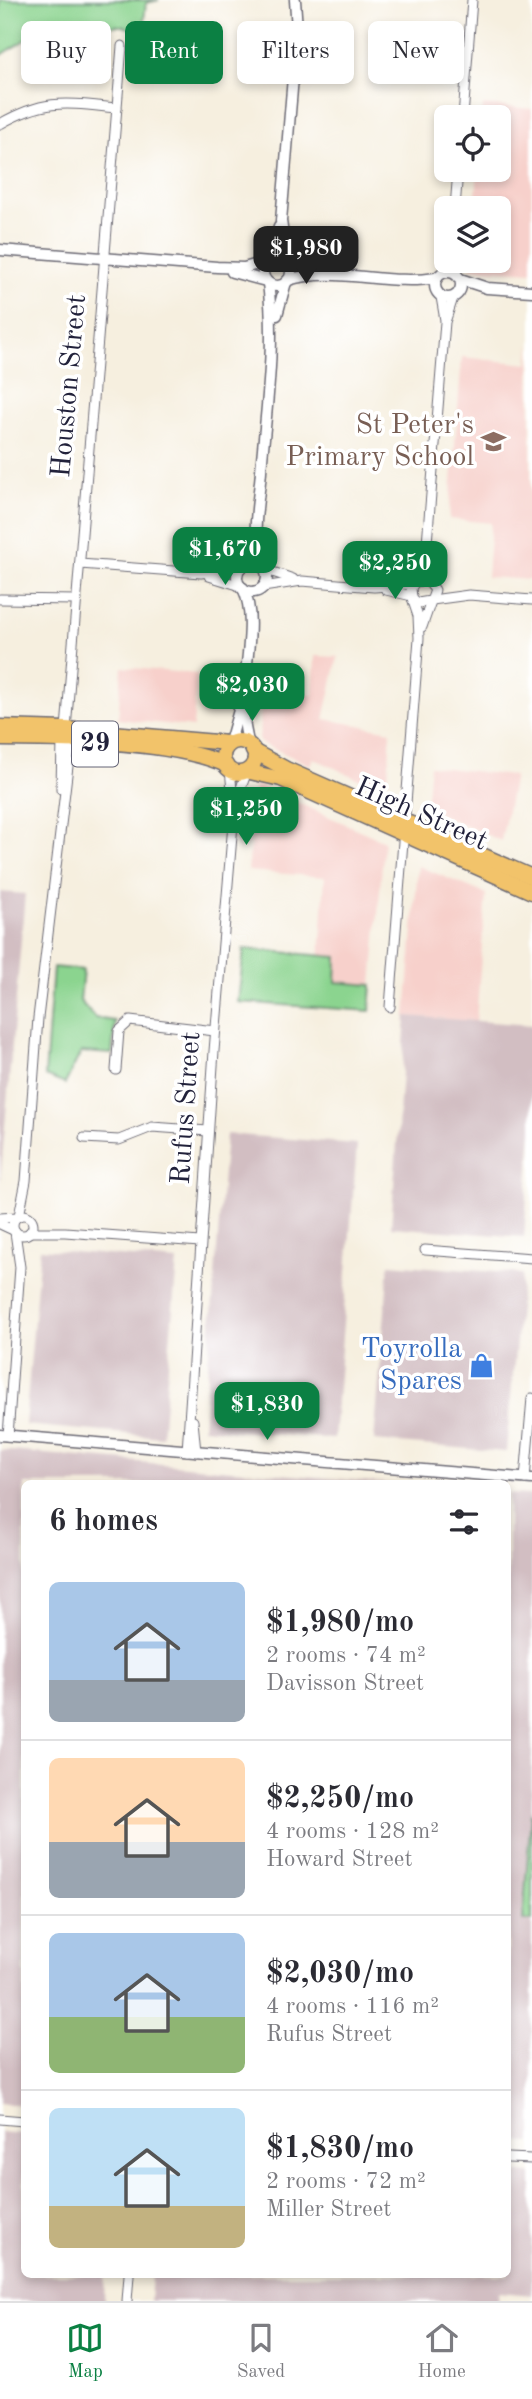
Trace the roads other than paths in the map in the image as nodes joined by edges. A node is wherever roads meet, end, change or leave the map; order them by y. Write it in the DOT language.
graph roads {
  1 [pos="295,0"];
  2 [pos="472,0"];
  3 [pos="122,47"];
  4 [pos="464,105"];
  5 [pos="117,108"];
  6 [pos="0,124"];
  7 [pos="281,220"];
  8 [pos="0,250"];
  9 [pos="105,258"];
  10 [pos="269,260"];
  11 [pos="288,264"];
  12 [pos="217,267"];
  13 [pos="443,273"];
  14 [pos="458,273"];
  15 [pos="330,276"];
  16 [pos="459,277"];
  17 [pos="287,281"];
  18 [pos="267,282"];
  19 [pos="439,284"];
  20 [pos="487,288"];
  21 [pos="532,291"];
  22 [pos="456,295"];
  23 [pos="445,322"];
  24 [pos="271,338"];
  25 [pos="257,524"];
  26 [pos="427,543"];
  27 [pos="80,564"];
  28 [pos="244,566"];
  29 [pos="264,568"];
  30 [pos="201,573"];
  31 [pos="302,581"];
  32 [pos="414,583"];
  33 [pos="431,583"];
  34 [pos="242,587"];
  35 [pos="374,587"];
  36 [pos="262,588"];
  37 [pos="469,594"];
  38 [pos="412,597"];
  39 [pos="0,599"];
  40 [pos="77,600"];
  41 [pos="532,600"];
  42 [pos="431,601"];
  43 [pos="248,627"];
  44 [pos="419,638"];
  45 [pos="243,697"];
  46 [pos="0,727"];
  47 [pos="66,737"];
  48 [pos="0,739"];
  49 [pos="229,742"];
  50 [pos="251,749"];
  51 [pos="228,767"];
  52 [pos="248,773"];
  53 [pos="234,812"];
  54 [pos="404,828"];
  55 [pos="532,877"];
  56 [pos="532,892"];
  57 [pos="390,1007"];
  58 [pos="215,1031"];
  59 [pos="116,1070"];
  60 [pos="208,1131"];
  61 [pos="84,1138"];
  62 [pos="26,1181"];
  63 [pos="18,1216"];
  64 [pos="0,1218"];
  65 [pos="0,1224"];
  66 [pos="30,1227"];
  67 [pos="15,1232"];
  68 [pos="200,1242"];
  69 [pos="425,1250"];
  70 [pos="532,1258"];
  71 [pos="20,1267"];
  72 [pos="532,1398"];
  73 [pos="4,1436"];
  74 [pos="191,1452"];
  75 [pos="529,1479"];
  76 [pos="490,1480"];
  77 [pos="0,2119"];
  78 [pos="21,2121"];
  79 [pos="511,2158"];
  80 [pos="532,2160"];
  81 [pos="129,2278"];
  82 [pos="127,2301"];
  1 -- 7 [label="street"];
  2 -- 4 [label="street"];
  3 -- 5 [label="street, Houston Street"];
  5 -- 6 [label="street"];
  5 -- 9 [label="street, Houston Street"];
  7 -- 10 [label="street"];
  7 -- 11 [label="street"];
  8 -- 9 [label="street"];
  9 -- 12 [label="street"];
  9 -- 27 [label="street, Houston Street"];
  10 -- 11 [label="street"];
  10 -- 12 [label="street"];
  10 -- 18 [label="street"];
  11 -- 15 [label="street"];
  11 -- 17 [label="street"];
  12 -- 18 [label="street"];
  13 -- 19 [label="street"];
  14 -- 16 [label="street"];
  15 -- 17 [label="street"];
  15 -- 19 [label="street"];
  16 -- 19 [label="street"];
  16 -- 20 [label="street"];
  16 -- 22 [label="street"];
  17 -- 18 [label="street"];
  17 -- 24 [label="street"];
  18 -- 24 [label="street"];
  19 -- 22 [label="street"];
  19 -- 23 [label="street"];
  20 -- 21 [label="street"];
  20 -- 22 [label="street"];
  22 -- 23 [label="street"];
  23 -- 26 [label="street"];
  24 -- 25 [label="street"];
  25 -- 28 [label="street"];
  25 -- 29 [label="street"];
  26 -- 32 [label="street"];
  26 -- 33 [label="street"];
  27 -- 30 [label="street"];
  27 -- 40 [label="street, Houston Street"];
  28 -- 29 [label="street"];
  28 -- 30 [label="street"];
  28 -- 34 [label="street"];
  29 -- 31 [label="street"];
  29 -- 36 [label="street"];
  30 -- 34 [label="street"];
  31 -- 35 [label="street"];
  31 -- 36 [label="street"];
  32 -- 33 [label="street"];
  32 -- 35 [label="street"];
  32 -- 38 [label="street"];
  33 -- 37 [label="street"];
  33 -- 42 [label="street"];
  34 -- 36 [label="street"];
  34 -- 43 [label="street"];
  35 -- 38 [label="street"];
  36 -- 43 [label="street"];
  37 -- 41 [label="street"];
  37 -- 42 [label="street"];
  38 -- 42 [label="street"];
  38 -- 44 [label="street"];
  39 -- 40 [label="street"];
  40 -- 47 [label="street, Houston Street"];
  42 -- 44 [label="street"];
  43 -- 45 [label="street"];
  44 -- 54 [label="street"];
  45 -- 49 [label="street"];
  45 -- 50 [label="street"];
  46 -- 47 [label="main road, 29"];
  47 -- 48 [label="main road, 29"];
  47 -- 49 [label="main road, 29"];
  47 -- 51 [label="main road, 29"];
  47 -- 62 [label="street, Houston Street"];
  49 -- 50 [label="main road, 29"];
  49 -- 51 [label="main road"];
  50 -- 52 [label="main road"];
  50 -- 54 [label="main road, High Street / 29"];
  51 -- 52 [label="main road, 29"];
  51 -- 53 [label="street, Rufus Street"];
  52 -- 53 [label="street, Rufus Street"];
  52 -- 54 [label="main road, High Street / 29"];
  53 -- 58 [label="street, Rufus Street"];
  54 -- 55 [label="main road, High Street / 29"];
  54 -- 56 [label="main road, High Street / 29"];
  54 -- 57 [label="street"];
  58 -- 59 [label="street"];
  58 -- 60 [label="street, Rufus Street"];
  60 -- 61 [label="street"];
  60 -- 68 [label="street, Rufus Street"];
  62 -- 63 [label="street, Houston Street"];
  62 -- 66 [label="street, Houston Street"];
  63 -- 64 [label="street"];
  63 -- 66 [label="street"];
  63 -- 67 [label="street, Houston Street"];
  65 -- 67 [label="street"];
  66 -- 67 [label="street"];
  66 -- 68 [label="street"];
  66 -- 71 [label="street, Houston Street"];
  67 -- 71 [label="street, Houston Street"];
  68 -- 74 [label="street, Rufus Street"];
  69 -- 70 [label="street"];
  71 -- 73 [label="street, Houston Street"];
  72 -- 75 [label="street"];
  73 -- 74 [label="street"];
  74 -- 76 [label="street"];
  75 -- 76 [label="street"];
  77 -- 78 [label="street"];
  79 -- 80 [label="street"];
  81 -- 82 [label="street"];
}
